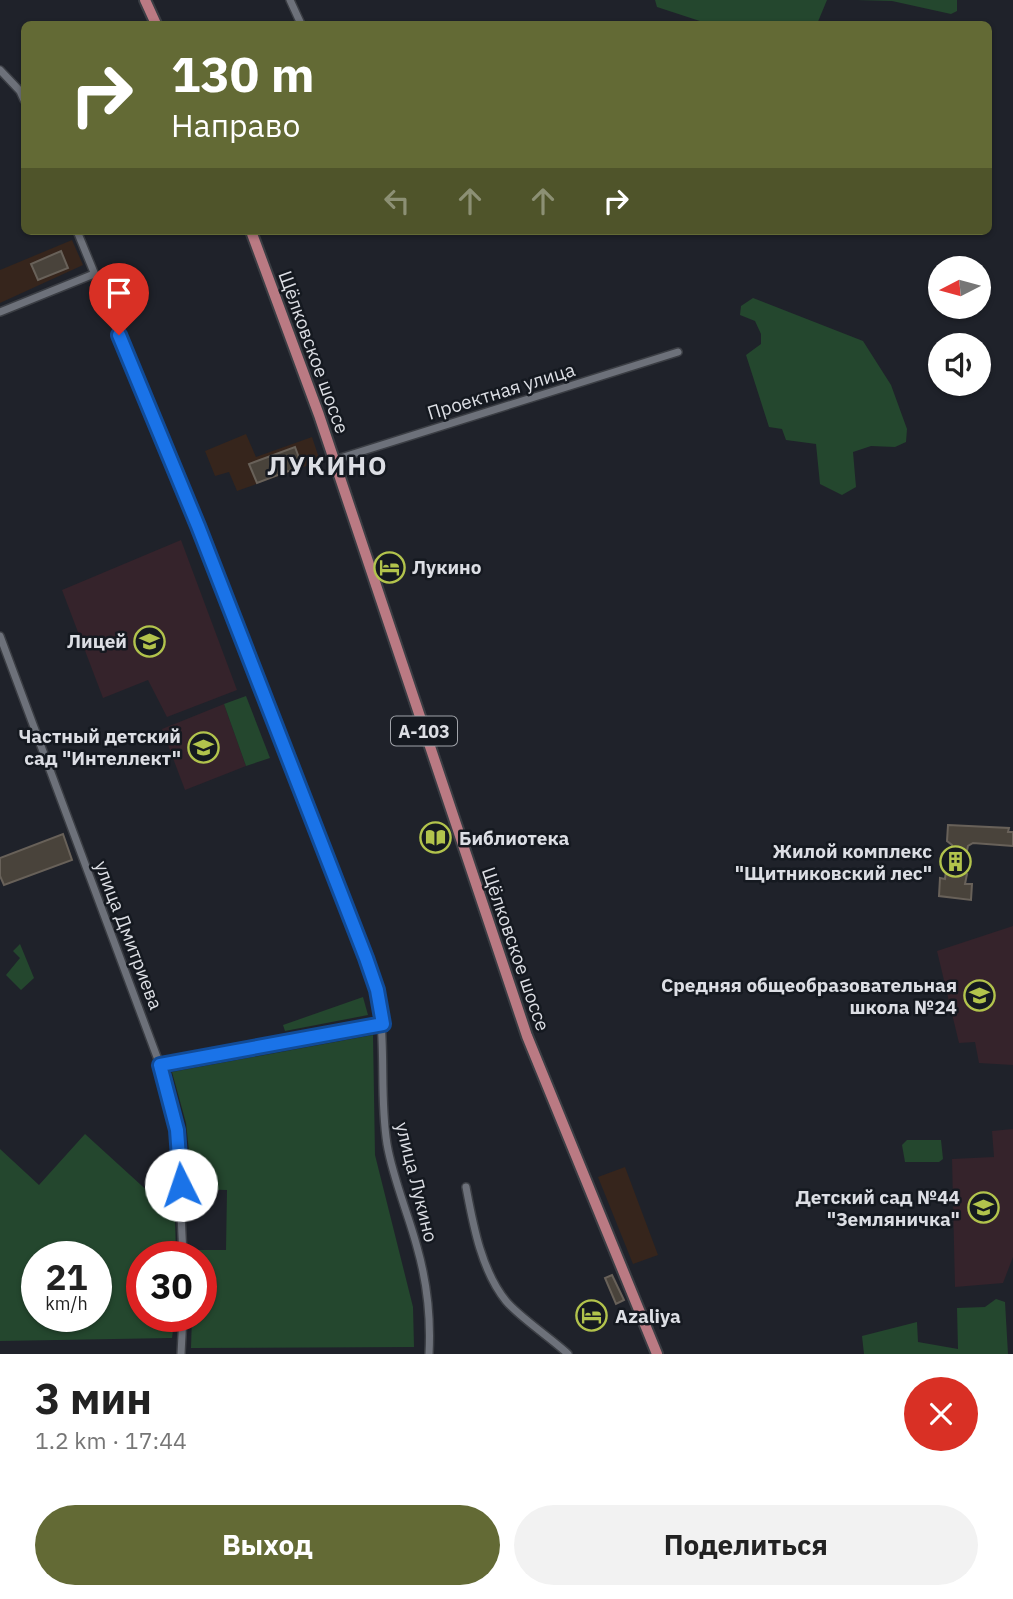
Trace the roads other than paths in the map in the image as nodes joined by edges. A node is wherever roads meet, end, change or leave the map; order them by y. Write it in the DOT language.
graph roads {
  1 [pos="145,0"];
  2 [pos="290,0"];
  3 [pos="155,21"];
  4 [pos="300,21"];
  5 [pos="0,70"];
  6 [pos="21,93"];
  7 [pos="79,235"];
  8 [pos="252,235"];
  9 [pos="94,274"];
  10 [pos="0,312"];
  11 [pos="678,352"];
  12 [pos="334,460"];
  13 [pos="0,636"];
  14 [pos="383,1024"];
  15 [pos="160,1065"];
  16 [pos="466,1187"];
  17 [pos="182,1241"];
  18 [pos="182,1332"];
  19 [pos="181,1354"];
  20 [pos="429,1354"];
  21 [pos="568,1354"];
  22 [pos="657,1354"];
  1 -- 3 [label="main road"];
  2 -- 4 [label="street"];
  5 -- 6 [label="street"];
  7 -- 9 [label="street, улица Лукино"];
  8 -- 12 [label="main road, Щёлковское шоссе / А-103"];
  9 -- 10 [label="street"];
  9 -- 14 [label="street, улица Лукино"];
  11 -- 12 [label="street, Проектная улица"];
  12 -- 22 [label="main road, Щёлковское шоссе / А-103"];
  13 -- 15 [label="street, улица Дмитриева"];
  14 -- 15 [label="street"];
  14 -- 20 [label="street, улица Лукино"];
  15 -- 17 [label="street, улица Дмитриева"];
  16 -- 21 [label="street"];
  18 -- 19 [label="street"];
}
